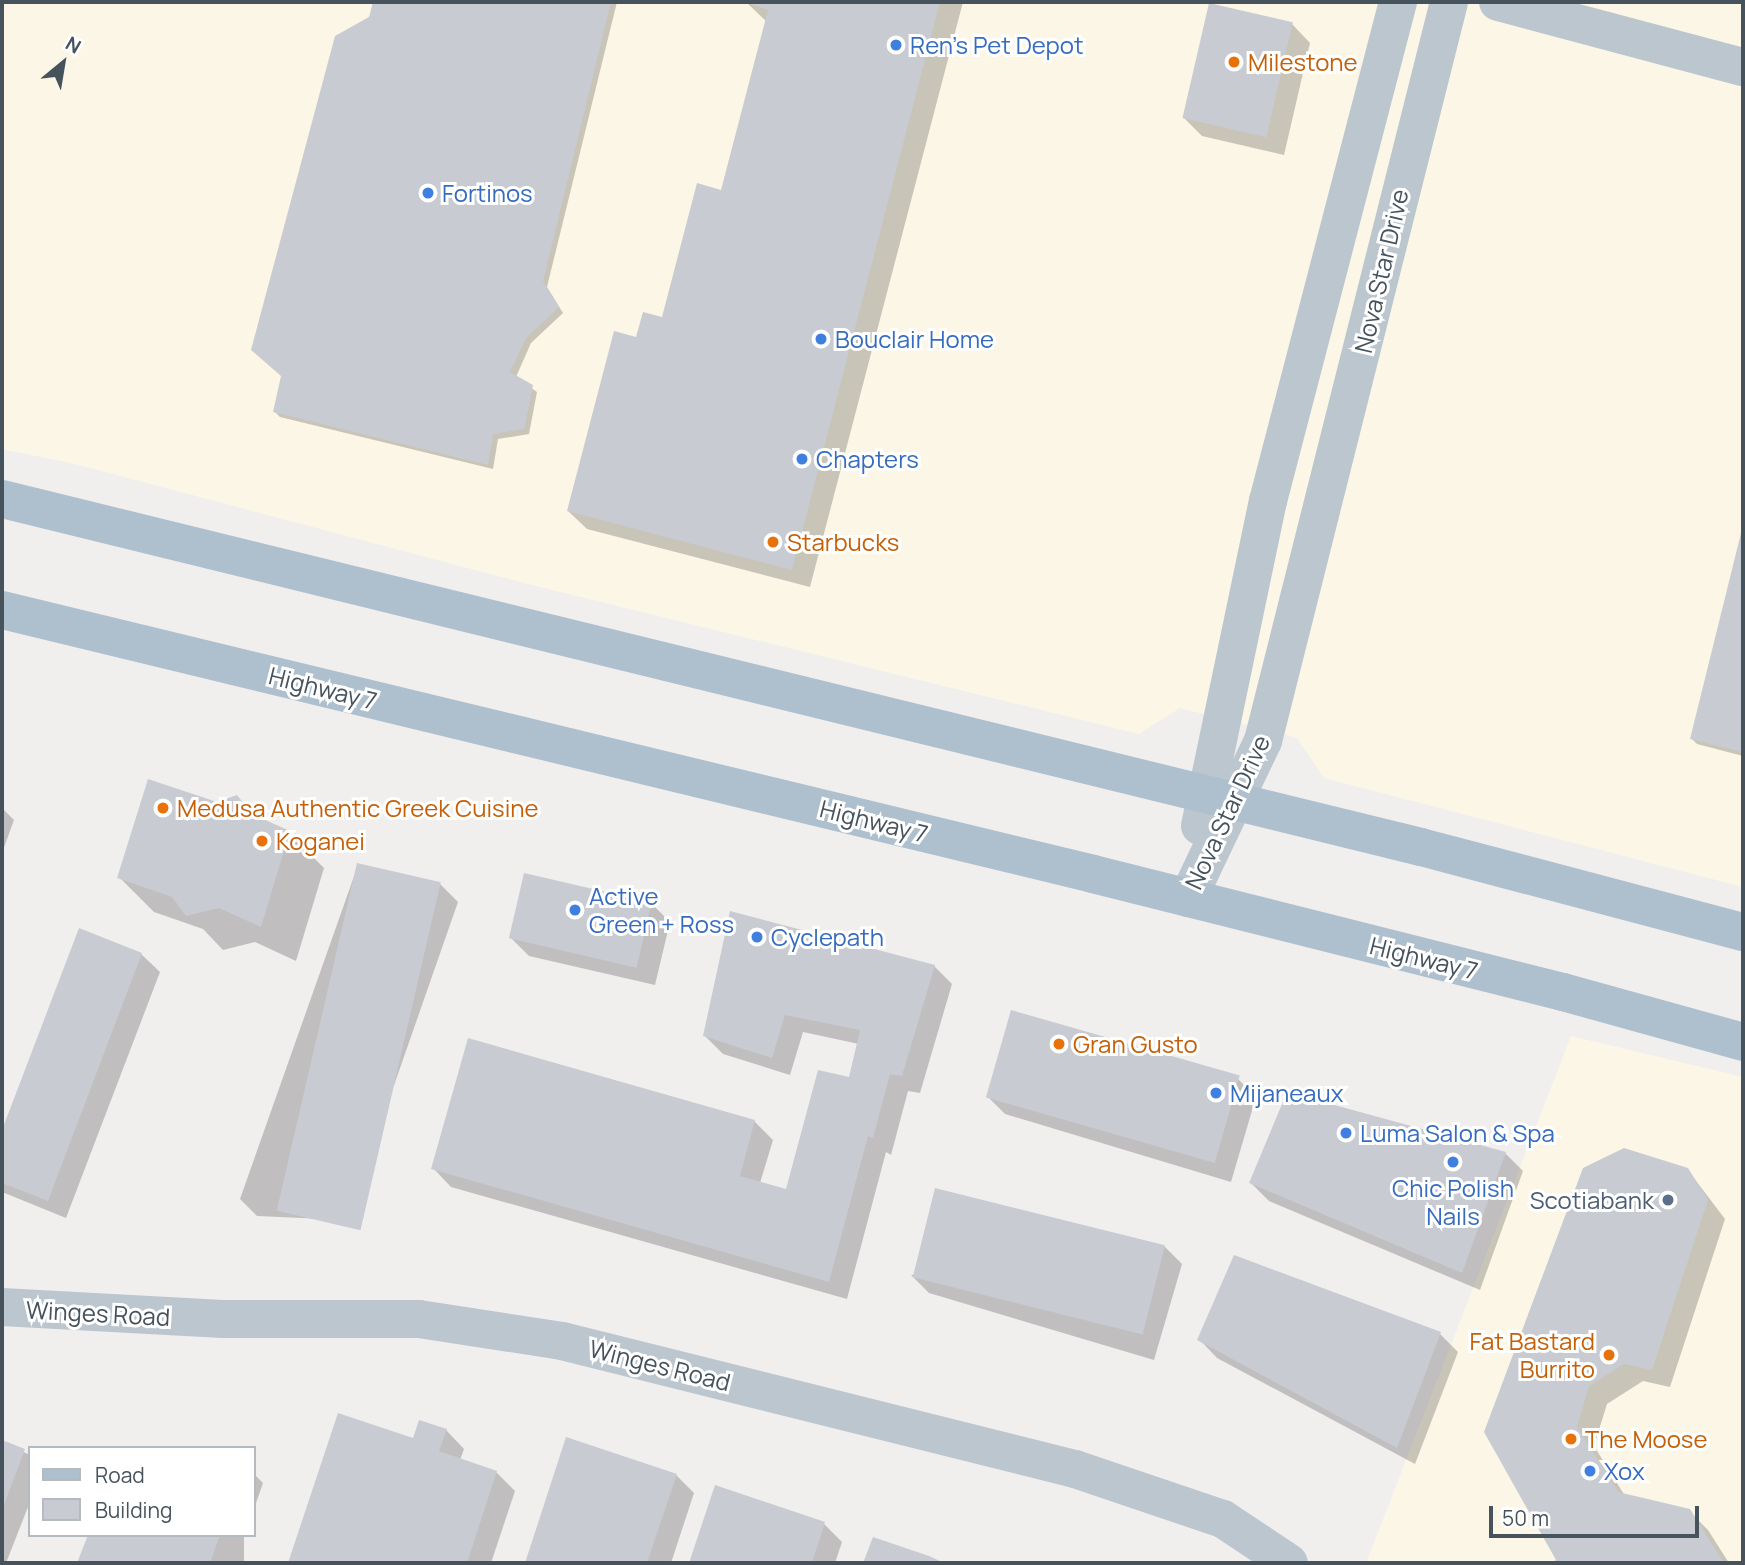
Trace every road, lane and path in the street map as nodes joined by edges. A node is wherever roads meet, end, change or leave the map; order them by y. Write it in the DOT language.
graph roads {
  1 [pos="1398,2"];
  2 [pos="1448,2"];
  3 [pos="1497,2"];
  4 [pos="1743,67"];
  5 [pos="2,499"];
  6 [pos="2,610"];
  7 [pos="1220,798"];
  8 [pos="1188,898"];
  9 [pos="1743,932"];
  10 [pos="1743,1042"];
  11 [pos="2,1307"];
  12 [pos="1289,1563"];
  1 -- 7 [label="street, Nova Star Drive"];
  2 -- 7 [label="street, Nova Star Drive"];
  3 -- 4 [label="street"];
  5 -- 7 [label="main road"];
  6 -- 8 [label="main road, Highway 7"];
  7 -- 8 [label="street, Nova Star Drive"];
  7 -- 9 [label="main road"];
  8 -- 10 [label="main road, Highway 7"];
  11 -- 12 [label="street, Winges Road"];
}
